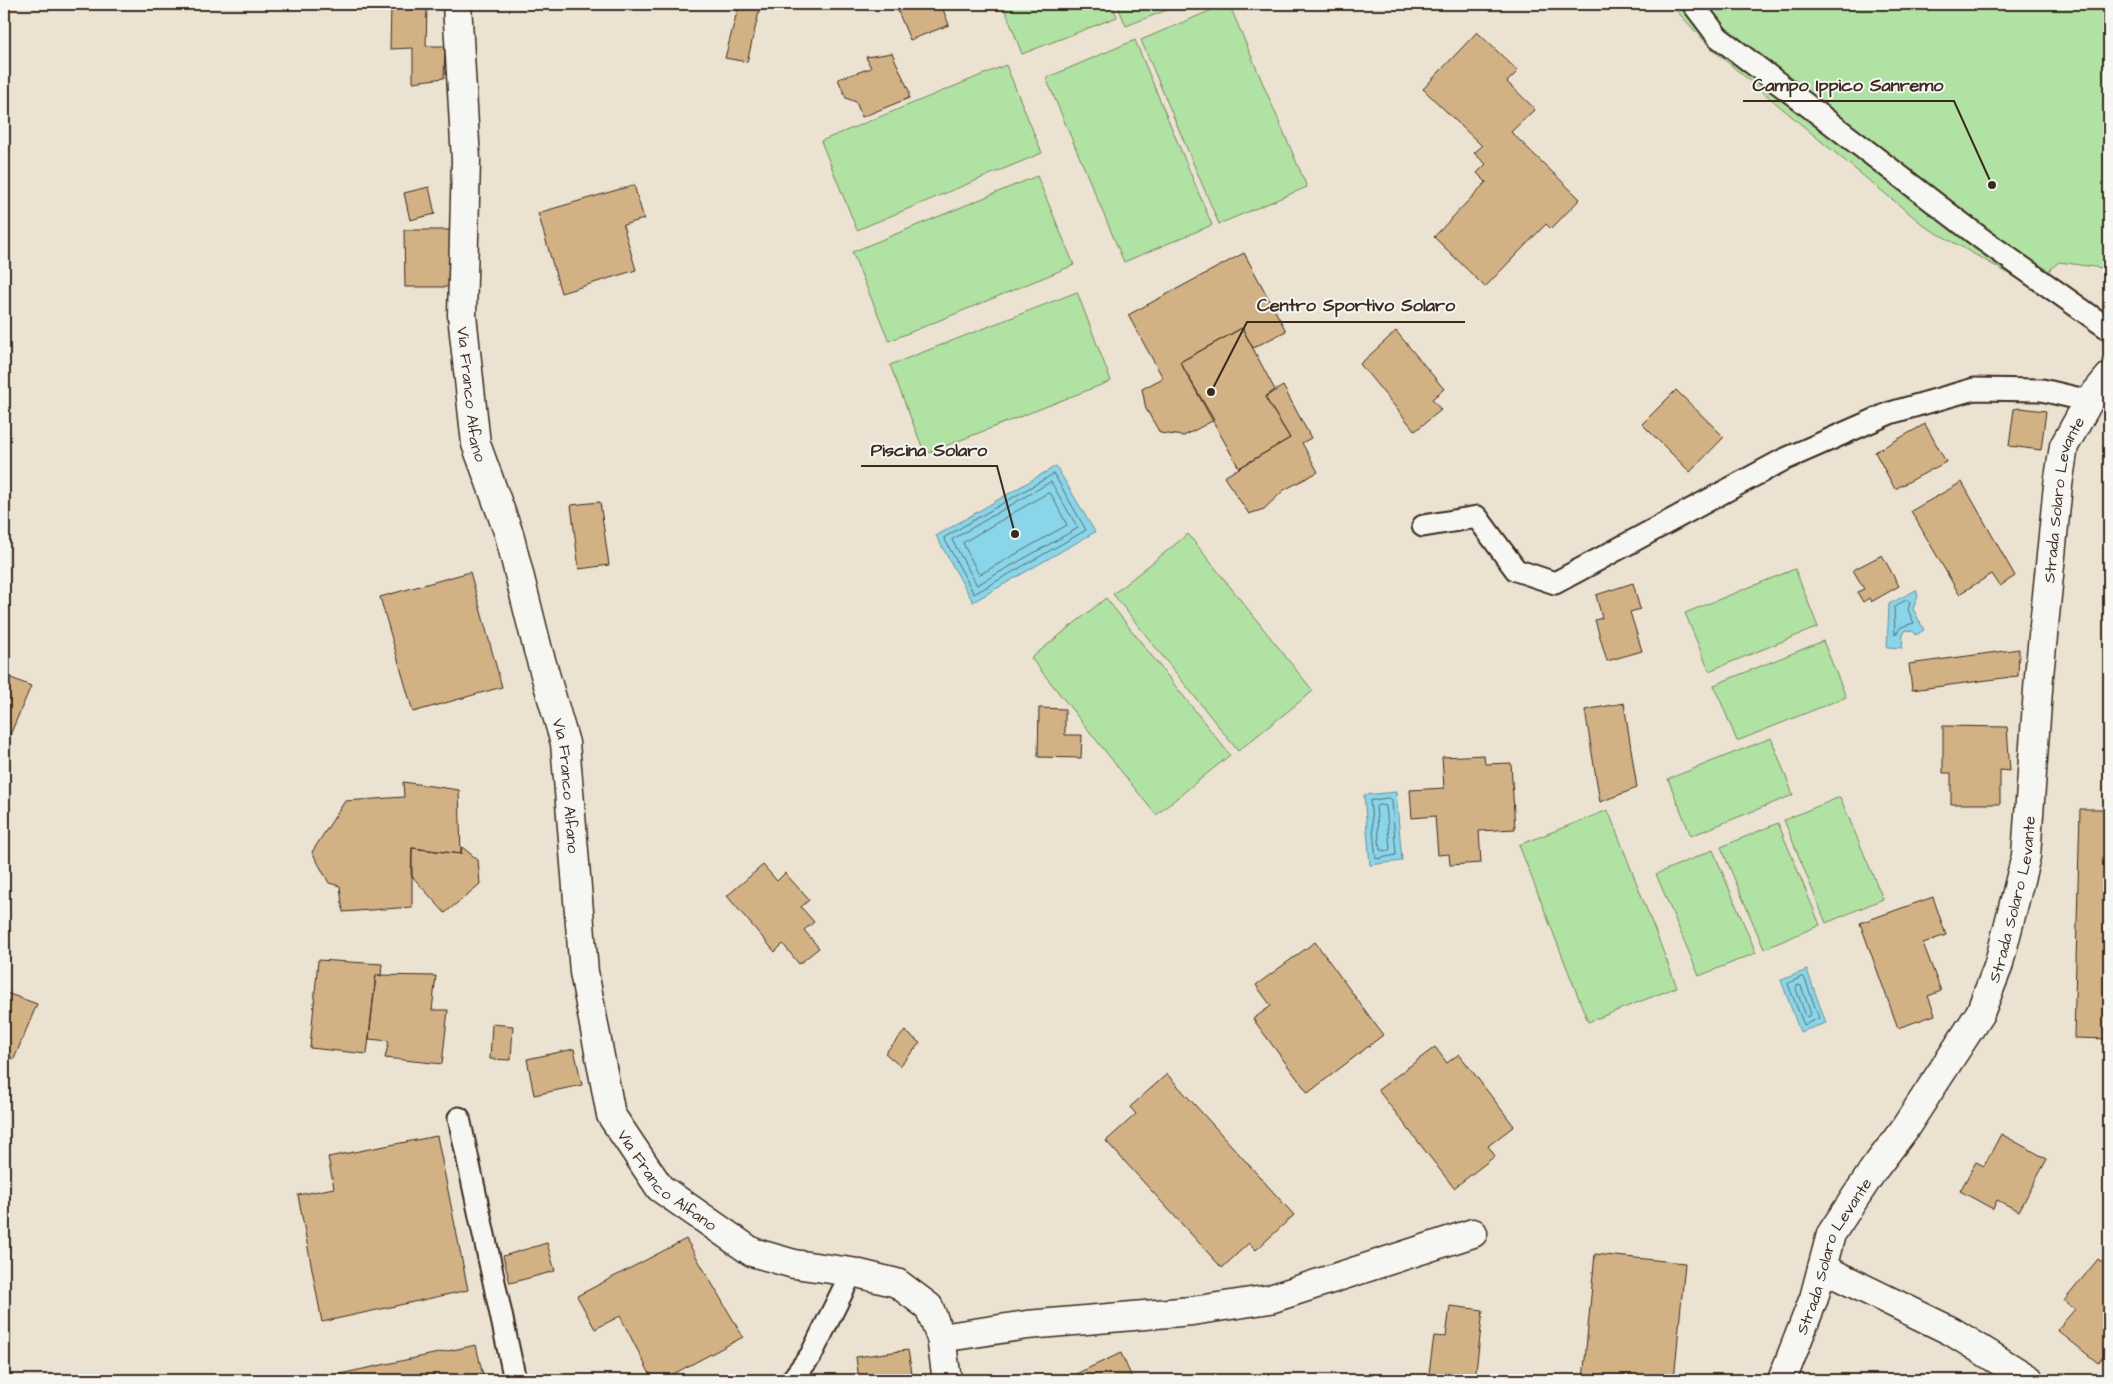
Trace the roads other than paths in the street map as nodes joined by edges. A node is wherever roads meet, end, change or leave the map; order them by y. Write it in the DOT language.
graph roads {
  1 [pos="457,4"];
  2 [pos="1693,4"];
  3 [pos="2109,329"];
  4 [pos="2109,377"];
  5 [pos="2089,401"];
  6 [pos="1423,526"];
  7 [pos="459,1118"];
  8 [pos="1473,1233"];
  9 [pos="1822,1268"];
  10 [pos="852,1272"];
  11 [pos="941,1338"];
  12 [pos="515,1380"];
  13 [pos="792,1380"];
  14 [pos="947,1380"];
  15 [pos="1782,1380"];
  16 [pos="2030,1380"];
  1 -- 10 [label="street, Via Franco Alfano"];
  2 -- 3 [label="lane"];
  4 -- 5 [label="street, Strada Solaro Levante"];
  5 -- 6 [label="lane"];
  5 -- 9 [label="street, Strada Solaro Levante"];
  7 -- 12 [label="lane"];
  8 -- 11 [label="street"];
  9 -- 15 [label="street, Strada Solaro Levante"];
  9 -- 16 [label="street"];
  10 -- 11 [label="street, Via Franco Alfano"];
  10 -- 13 [label="lane"];
  11 -- 14 [label="street, Via Franco Alfano"];
}
